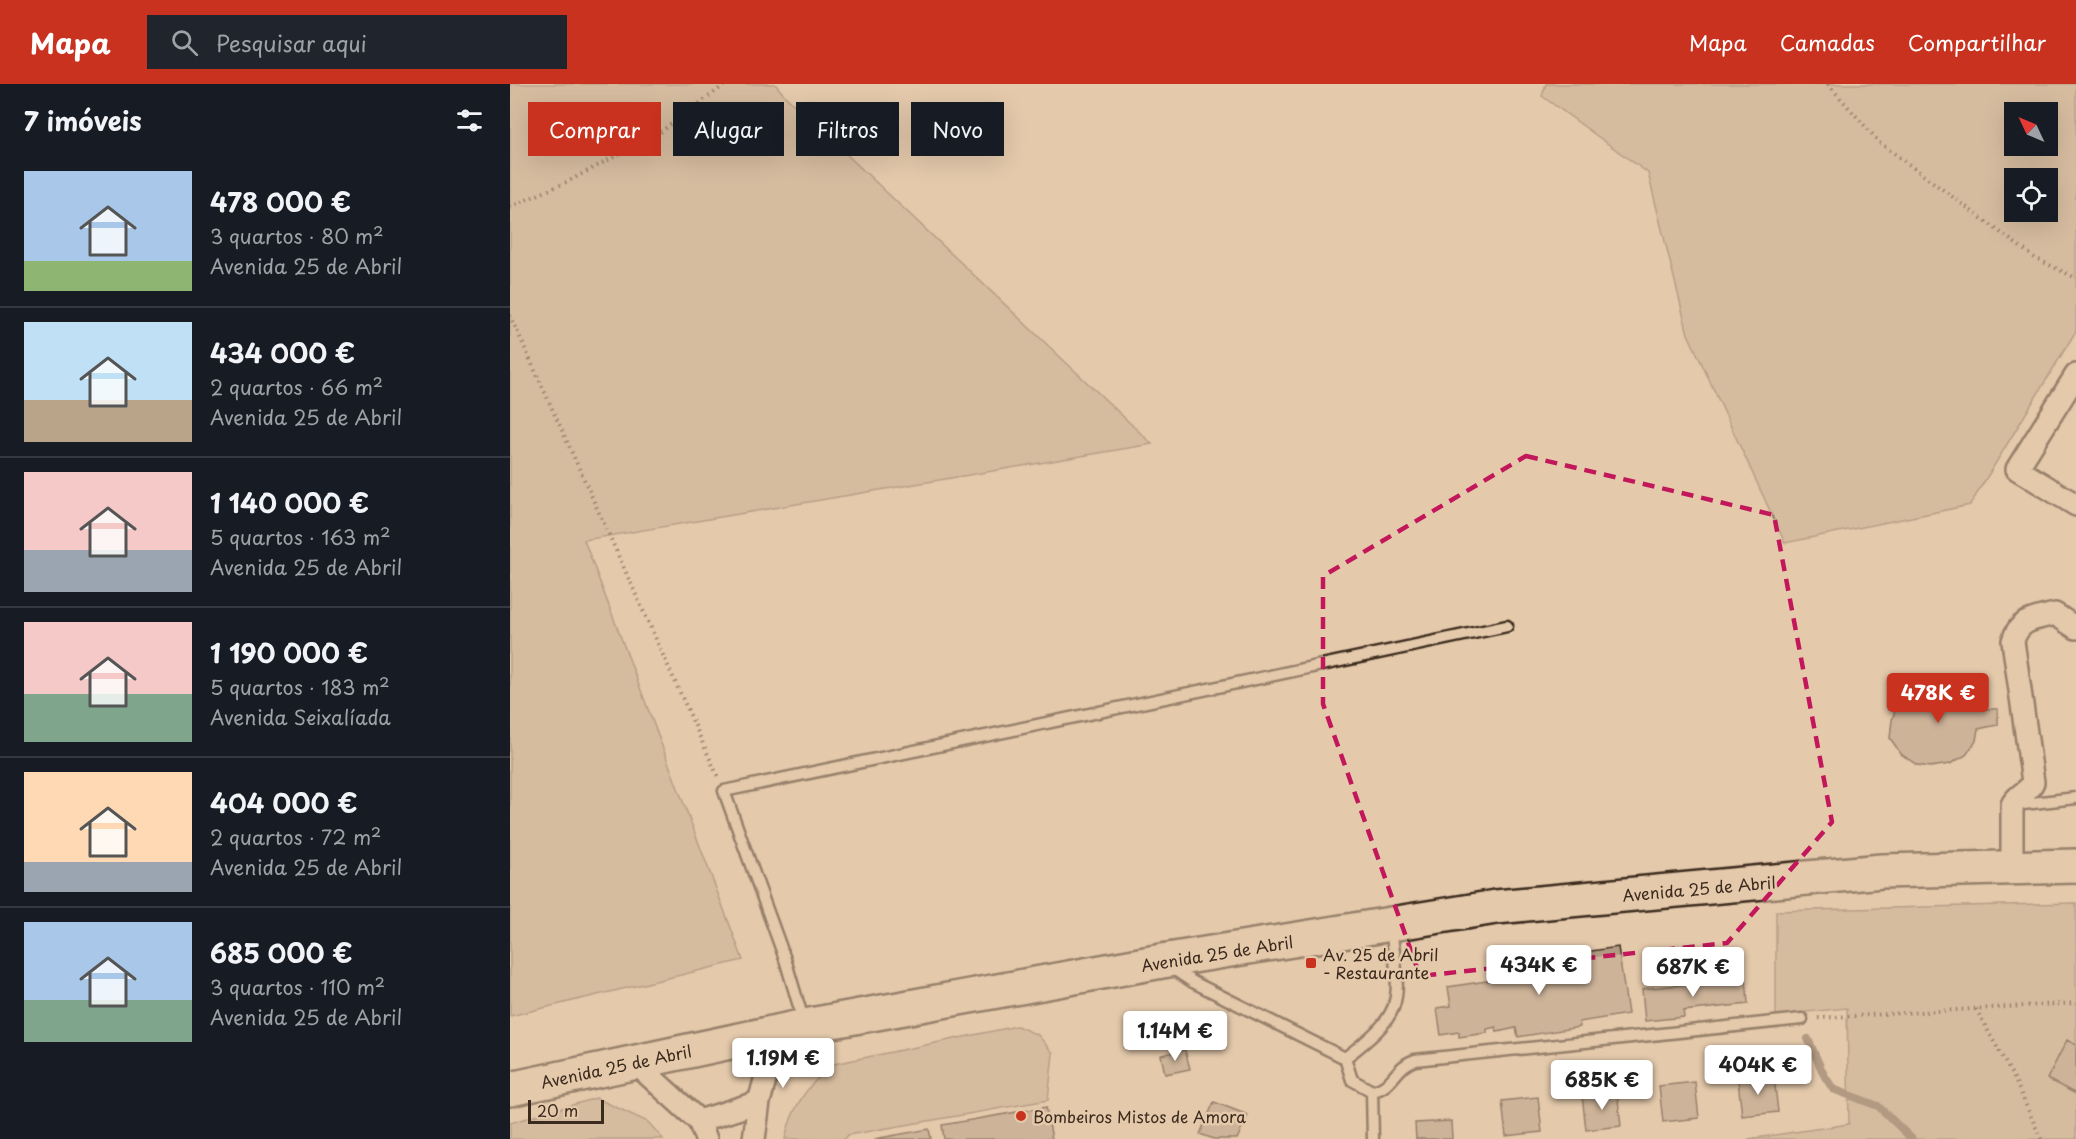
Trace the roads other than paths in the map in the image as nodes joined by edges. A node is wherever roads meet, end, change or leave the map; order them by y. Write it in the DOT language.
graph roads {
  1 [pos="2076,375"];
  2 [pos="2076,505"];
  3 [pos="1507,626"];
  4 [pos="2076,628"];
  5 [pos="2076,798"];
  6 [pos="2012,805"];
  7 [pos="2076,866"];
  8 [pos="2012,868"];
  9 [pos="1390,924"];
  10 [pos="1162,961"];
  11 [pos="1802,1019"];
  12 [pos="791,1029"];
  13 [pos="1345,1058"];
  14 [pos="634,1062"];
  15 [pos="510,1089"];
  16 [pos="1372,1091"];
  17 [pos="759,1102"];
  18 [pos="703,1130"];
  19 [pos="754,1139"];
  20 [pos="1373,1139"];
  1 -- 2 [label="street"];
  3 -- 12 [label="lane"];
  4 -- 6 [label="street"];
  5 -- 6 [label="lane"];
  6 -- 8 [label="street"];
  7 -- 8 [label="main road, Avenida 25 de Abril"];
  8 -- 9 [label="main road, Avenida 25 de Abril"];
  9 -- 10 [label="main road, Avenida 25 de Abril"];
  9 -- 13 [label="lane"];
  10 -- 12 [label="main road, Avenida 25 de Abril"];
  10 -- 13 [label="lane"];
  11 -- 16 [label="lane"];
  12 -- 14 [label="main road, Avenida 25 de Abril"];
  12 -- 17 [label="street"];
  13 -- 16 [label="lane"];
  14 -- 15 [label="main road, Avenida 25 de Abril"];
  14 -- 18 [label="street"];
  16 -- 20 [label="lane"];
  17 -- 18 [label="street"];
  17 -- 19 [label="street"];
}
